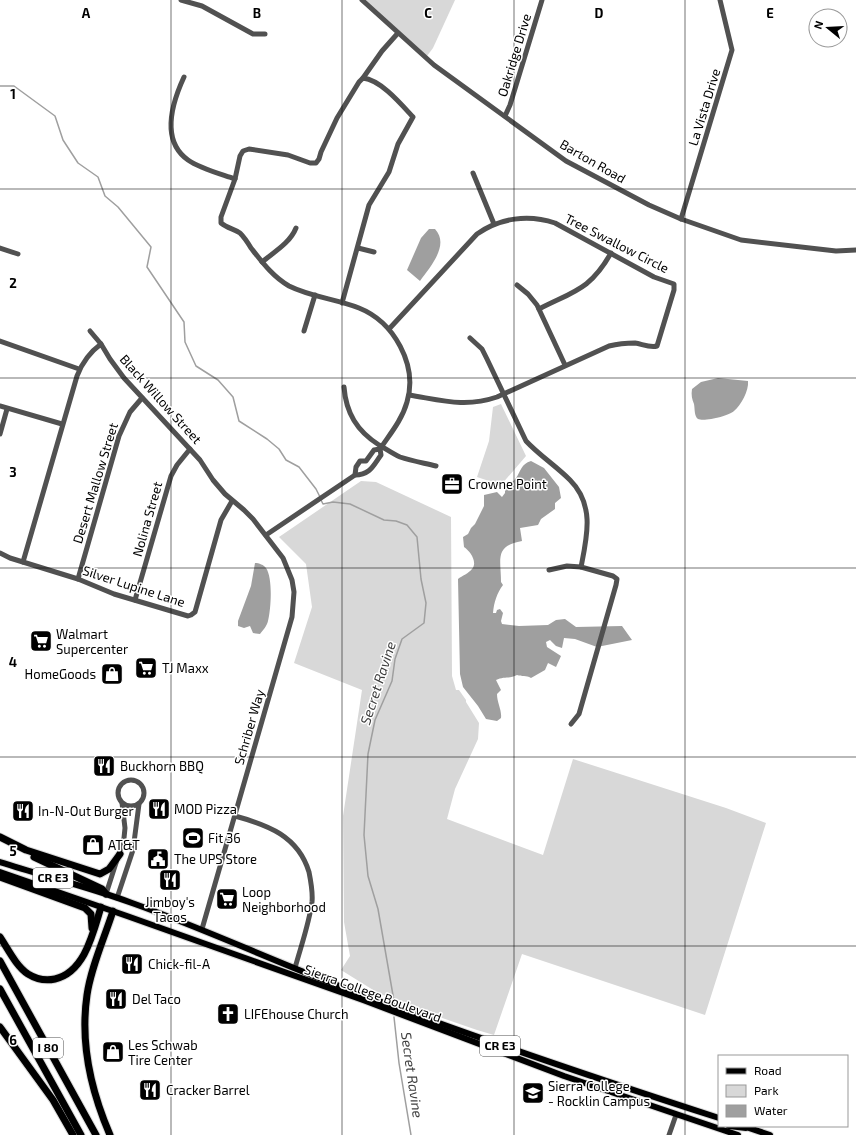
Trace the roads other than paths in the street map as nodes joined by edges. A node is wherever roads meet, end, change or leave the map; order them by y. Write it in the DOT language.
graph roads {
  1 [pos="181,0"];
  2 [pos="362,0"];
  3 [pos="542,0"];
  4 [pos="720,0"];
  5 [pos="398,33"];
  6 [pos="265,34"];
  7 [pos="184,77"];
  8 [pos="363,78"];
  9 [pos="505,116"];
  10 [pos="472,173"];
  11 [pos="235,179"];
  12 [pos="681,219"];
  13 [pos="494,224"];
  14 [pos="296,228"];
  15 [pos="0,248"];
  16 [pos="358,248"];
  17 [pos="856,250"];
  18 [pos="374,252"];
  19 [pos="611,253"];
  20 [pos="18,254"];
  21 [pos="262,262"];
  22 [pos="517,284"];
  23 [pos="315,295"];
  24 [pos="342,303"];
  25 [pos="539,309"];
  26 [pos="389,329"];
  27 [pos="90,331"];
  28 [pos="304,331"];
  29 [pos="470,338"];
  30 [pos="0,341"];
  31 [pos="101,344"];
  32 [pos="566,365"];
  33 [pos="79,369"];
  34 [pos="344,387"];
  35 [pos="504,394"];
  36 [pos="409,395"];
  37 [pos="142,398"];
  38 [pos="0,406"];
  39 [pos="8,409"];
  40 [pos="62,424"];
  41 [pos="0,434"];
  42 [pos="381,448"];
  43 [pos="190,449"];
  44 [pos="366,461"];
  45 [pos="436,466"];
  46 [pos="372,468"];
  47 [pos="355,475"];
  48 [pos="232,501"];
  49 [pos="266,535"];
  50 [pos="0,553"];
  51 [pos="23,562"];
  52 [pos="581,567"];
  53 [pos="549,570"];
  54 [pos="78,579"];
  55 [pos="135,600"];
  56 [pos="571,724"];
  57 [pos="122,803"];
  58 [pos="139,804"];
  59 [pos="235,816"];
  60 [pos="0,838"];
  61 [pos="120,854"];
  62 [pos="0,862"];
  63 [pos="0,872"];
  64 [pos="0,877"];
  65 [pos="106,894"];
  66 [pos="118,898"];
  67 [pos="101,907"];
  68 [pos="113,911"];
  69 [pos="202,929"];
  70 [pos="92,934"];
  71 [pos="0,937"];
  72 [pos="0,961"];
  73 [pos="295,968"];
  74 [pos="293,976"];
  75 [pos="0,989"];
  76 [pos="0,1027"];
  77 [pos="678,1110"];
  78 [pos="718,1118"];
  79 [pos="718,1122"];
  80 [pos="718,1127"];
  81 [pos="719,1127"];
  82 [pos="740,1127"];
  83 [pos="746,1127"];
  84 [pos="750,1128"];
  85 [pos="73,1135"];
  86 [pos="81,1135"];
  87 [pos="96,1135"];
  88 [pos="110,1135"];
  89 [pos="669,1135"];
  90 [pos="738,1135"];
  91 [pos="770,1135"];
  1 -- 6 [label="street"];
  2 -- 5 [label="street, Barton Road"];
  3 -- 9 [label="street, Oakridge Drive"];
  4 -- 12 [label="street, La Vista Drive"];
  5 -- 8 [label="street"];
  5 -- 9 [label="street, Barton Road"];
  7 -- 11 [label="street"];
  8 -- 11 [label="street"];
  8 -- 16 [label="street"];
  9 -- 12 [label="street, Barton Road"];
  10 -- 13 [label="street"];
  11 -- 21 [label="street"];
  12 -- 17 [label="street, Barton Road"];
  13 -- 19 [label="street, Tree Swallow Circle"];
  13 -- 26 [label="street, Tree Swallow Circle"];
  14 -- 21 [label="street"];
  15 -- 20 [label="street"];
  16 -- 18 [label="street"];
  16 -- 24 [label="street"];
  19 -- 25 [label="street"];
  19 -- 32 [label="street, Tree Swallow Circle"];
  21 -- 23 [label="street"];
  22 -- 25 [label="street"];
  23 -- 24 [label="street"];
  23 -- 28 [label="street"];
  24 -- 26 [label="street"];
  25 -- 32 [label="street"];
  26 -- 36 [label="street"];
  27 -- 31 [label="street, Black Willow Street"];
  29 -- 35 [label="street"];
  30 -- 33 [label="street"];
  31 -- 33 [label="street"];
  31 -- 37 [label="street, Black Willow Street"];
  32 -- 35 [label="street, Tree Swallow Circle"];
  33 -- 40 [label="street"];
  34 -- 42 [label="street"];
  35 -- 36 [label="street, Tree Swallow Circle"];
  35 -- 52 [label="street"];
  36 -- 42 [label="street"];
  37 -- 43 [label="street, Black Willow Street"];
  37 -- 54 [label="street, Desert Mallow Street"];
  38 -- 39 [label="street"];
  39 -- 40 [label="street"];
  39 -- 41 [label="street"];
  40 -- 51 [label="street"];
  42 -- 44 [label="street"];
  42 -- 45 [label="street"];
  42 -- 46 [label="street"];
  43 -- 48 [label="street, Black Willow Street"];
  43 -- 55 [label="street, Nolina Street"];
  44 -- 46 [label="street"];
  44 -- 47 [label="street"];
  46 -- 47 [label="street"];
  47 -- 49 [label="street"];
  48 -- 49 [label="street, Black Willow Street"];
  48 -- 55 [label="street, Silver Lupine Lane"];
  49 -- 59 [label="street, Schriber Way"];
  50 -- 51 [label="street, Silver Lupine Lane"];
  51 -- 54 [label="street, Silver Lupine Lane"];
  52 -- 53 [label="street"];
  52 -- 56 [label="street"];
  54 -- 55 [label="street, Silver Lupine Lane"];
  57 -- 58 [label="street"];
  57 -- 58 [label="street"];
  57 -- 61 [label="street"];
  58 -- 66 [label="street"];
  59 -- 69 [label="street, Schriber Way"];
  59 -- 73 [label="street"];
  60 -- 61 [label="highway"];
  60 -- 65 [label="highway"];
  61 -- 65 [label="street"];
  62 -- 65 [label="main road, Sierra College Boulevard / CR E3"];
  63 -- 67 [label="main road, Sierra College Boulevard / CR E3"];
  64 -- 70 [label="highway"];
  65 -- 66 [label="main road, Sierra College Boulevard / CR E3"];
  65 -- 67 [label="main road"];
  66 -- 68 [label="main road"];
  66 -- 69 [label="main road, Sierra College Boulevard / CR E3"];
  67 -- 68 [label="main road, Sierra College Boulevard / CR E3"];
  67 -- 70 [label="highway"];
  68 -- 74 [label="main road, Sierra College Boulevard / CR E3"];
  68 -- 88 [label="highway"];
  69 -- 73 [label="main road, Sierra College Boulevard / CR E3"];
  70 -- 71 [label="highway"];
  72 -- 87 [label="highway, I 80"];
  73 -- 74 [label="main road"];
  73 -- 77 [label="main road, Sierra College Boulevard / CR E3"];
  74 -- 77 [label="main road, Sierra College Boulevard / CR E3"];
  75 -- 86 [label="highway, I 80"];
  76 -- 85 [label="highway"];
  77 -- 78 [label="main road, Sierra College Boulevard / CR E3"];
  77 -- 79 [label="main road"];
  77 -- 80 [label="main road, Sierra College Boulevard / CR E3"];
  77 -- 89 [label="street"];
  81 -- 90 [label="main road, Sierra College Boulevard / CR E3"];
  82 -- 84 [label="main road"];
  83 -- 84 [label="main road"];
  84 -- 91 [label="main road"];
}
